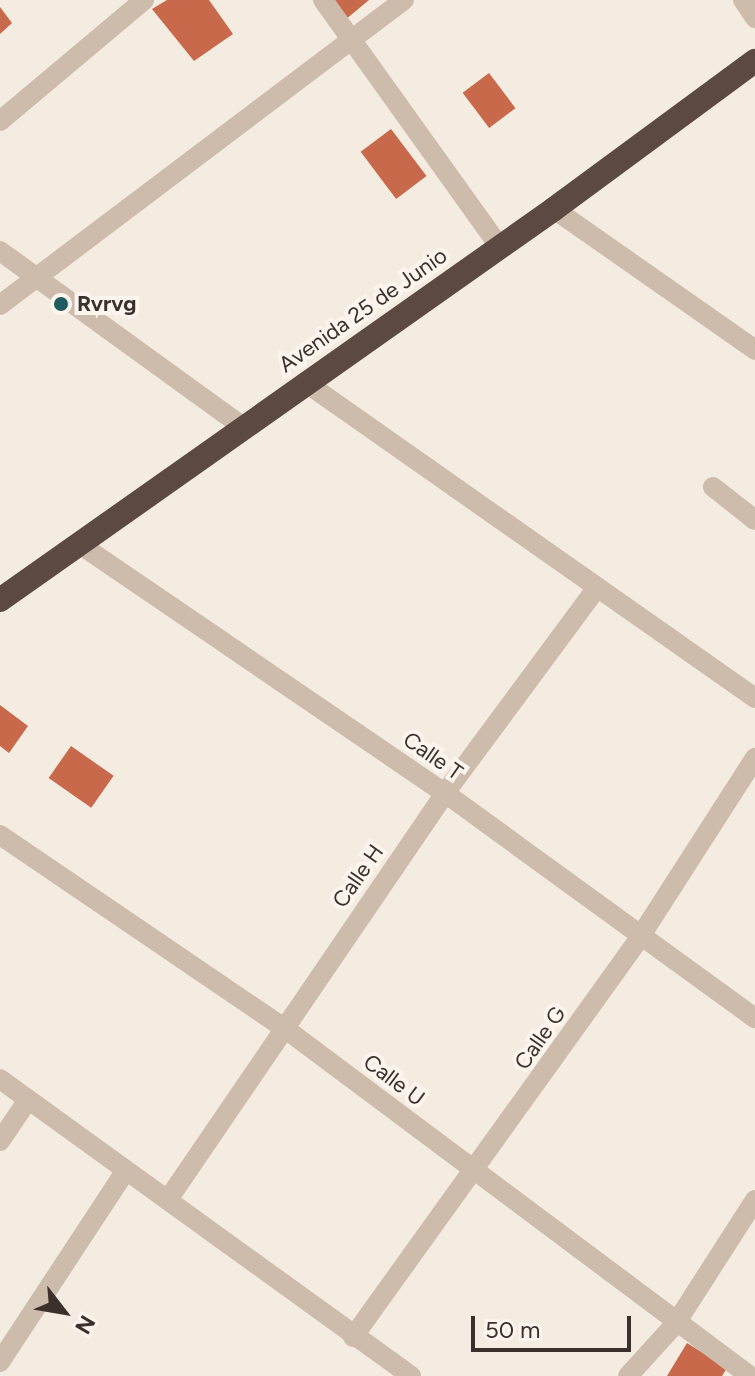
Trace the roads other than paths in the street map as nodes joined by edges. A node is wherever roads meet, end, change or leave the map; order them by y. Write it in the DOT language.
graph roads {
  1 [pos="144,0"];
  2 [pos="323,0"];
  3 [pos="404,0"];
  4 [pos="743,0"];
  5 [pos="755,18"];
  6 [pos="351,39"];
  7 [pos="755,61"];
  8 [pos="0,121"];
  9 [pos="554,209"];
  10 [pos="499,246"];
  11 [pos="0,251"];
  12 [pos="37,277"];
  13 [pos="0,305"];
  14 [pos="755,350"];
  15 [pos="305,382"];
  16 [pos="243,427"];
  17 [pos="713,487"];
  18 [pos="755,520"];
  19 [pos="78,543"];
  20 [pos="596,589"];
  21 [pos="0,600"];
  22 [pos="755,698"];
  23 [pos="755,758"];
  24 [pos="445,793"];
  25 [pos="0,835"];
  26 [pos="640,937"];
  27 [pos="755,1018"];
  28 [pos="283,1027"];
  29 [pos="0,1079"];
  30 [pos="28,1100"];
  31 [pos="0,1141"];
  32 [pos="125,1172"];
  33 [pos="475,1172"];
  34 [pos="169,1198"];
  35 [pos="755,1200"];
  36 [pos="676,1323"];
  37 [pos="353,1337"];
  38 [pos="0,1362"];
  39 [pos="382,1368"];
  40 [pos="411,1376"];
  41 [pos="628,1376"];
  42 [pos="750,1376"];
  1 -- 8 [label="street"];
  2 -- 6 [label="street"];
  3 -- 6 [label="street"];
  4 -- 5 [label="street"];
  6 -- 10 [label="street"];
  6 -- 12 [label="street"];
  7 -- 9 [label="highway, Avenida 25 de Junio"];
  9 -- 10 [label="highway, Avenida 25 de Junio"];
  9 -- 14 [label="street"];
  10 -- 15 [label="highway, Avenida 25 de Junio"];
  11 -- 12 [label="street"];
  12 -- 13 [label="street"];
  12 -- 16 [label="street"];
  15 -- 16 [label="highway, Avenida 25 de Junio"];
  15 -- 20 [label="street"];
  16 -- 19 [label="highway, Avenida 25 de Junio"];
  17 -- 18 [label="street"];
  19 -- 21 [label="highway, Avenida 25 de Junio"];
  19 -- 24 [label="street, Calle T"];
  20 -- 22 [label="street"];
  20 -- 24 [label="street, Calle H"];
  23 -- 26 [label="street, Calle G"];
  24 -- 26 [label="street, Calle T"];
  24 -- 28 [label="street, Calle H"];
  25 -- 28 [label="street, Calle U"];
  26 -- 27 [label="street, Calle T"];
  26 -- 33 [label="street, Calle G"];
  28 -- 33 [label="street, Calle U"];
  28 -- 34 [label="street, Calle H"];
  29 -- 30 [label="street"];
  30 -- 31 [label="street"];
  30 -- 32 [label="street"];
  32 -- 34 [label="street"];
  32 -- 38 [label="street"];
  33 -- 36 [label="street, Calle U"];
  33 -- 37 [label="street, Calle G"];
  34 -- 37 [label="street"];
  35 -- 36 [label="street"];
  36 -- 41 [label="street"];
  36 -- 42 [label="street, Calle U"];
  37 -- 39 [label="street"];
  39 -- 40 [label="street"];
}
